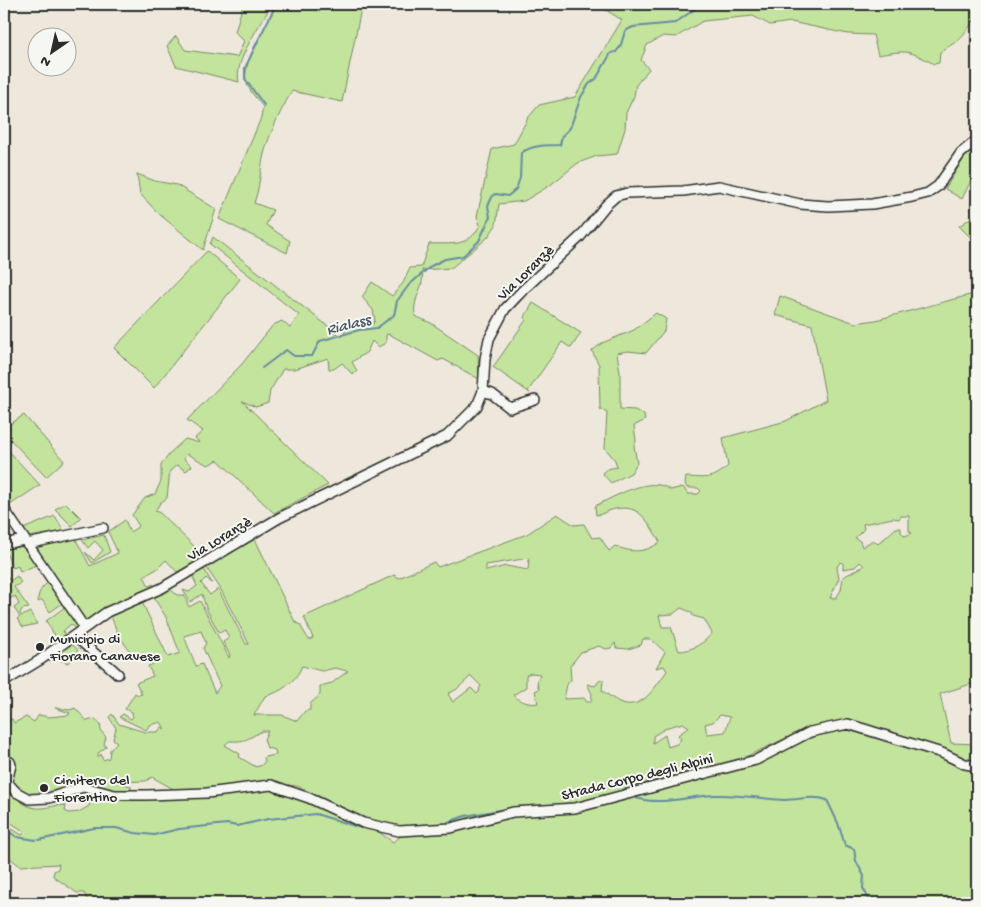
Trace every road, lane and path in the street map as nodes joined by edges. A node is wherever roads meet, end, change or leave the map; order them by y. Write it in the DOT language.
graph roads {
  1 [pos="977,140"];
  2 [pos="484,391"];
  3 [pos="535,400"];
  4 [pos="4,509"];
  5 [pos="103,528"];
  6 [pos="26,542"];
  7 [pos="4,544"];
  8 [pos="84,627"];
  9 [pos="75,636"];
  10 [pos="118,674"];
  11 [pos="4,682"];
  12 [pos="4,766"];
  13 [pos="977,766"];
  1 -- 2 [label="street, Via Loranzè"];
  2 -- 3 [label="street"];
  2 -- 8 [label="street, Via Loranzè"];
  4 -- 6 [label="street"];
  5 -- 6 [label="street"];
  6 -- 7 [label="street"];
  6 -- 8 [label="street"];
  8 -- 9 [label="street, Via Loranzè"];
  9 -- 10 [label="street"];
  9 -- 11 [label="street, Via Loranzè"];
  12 -- 13 [label="street, Strada Corpo degli Alpini"];
}
